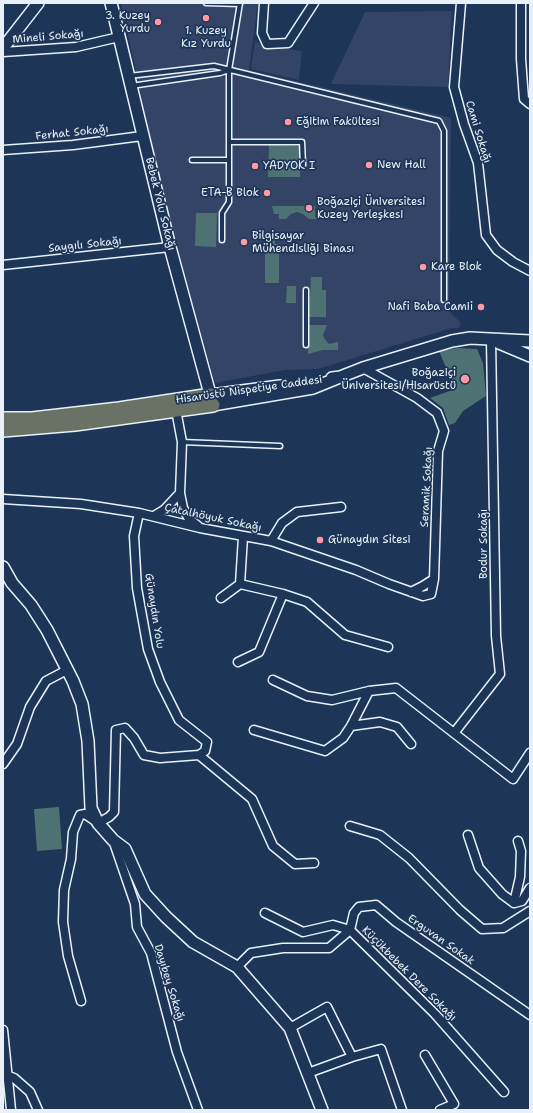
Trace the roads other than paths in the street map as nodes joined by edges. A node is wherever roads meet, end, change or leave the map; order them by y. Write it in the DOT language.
graph roads {
  1 [pos="38,3"];
  2 [pos="111,3"];
  3 [pos="206,3"];
  4 [pos="240,3"];
  5 [pos="264,3"];
  6 [pos="314,3"];
  7 [pos="461,3"];
  8 [pos="521,3"];
  9 [pos="119,37"];
  10 [pos="3,48"];
  11 [pos="3,52"];
  12 [pos="230,70"];
  13 [pos="129,81"];
  14 [pos="530,104"];
  15 [pos="142,136"];
  16 [pos="230,142"];
  17 [pos="3,150"];
  18 [pos="192,160"];
  19 [pos="230,160"];
  20 [pos="303,165"];
  21 [pos="222,240"];
  22 [pos="170,247"];
  23 [pos="530,261"];
  24 [pos="3,265"];
  25 [pos="528,270"];
  26 [pos="306,290"];
  27 [pos="444,300"];
  28 [pos="491,339"];
  29 [pos="530,341"];
  30 [pos="306,345"];
  31 [pos="530,356"];
  32 [pos="363,368"];
  33 [pos="212,400"];
  34 [pos="176,410"];
  35 [pos="3,419"];
  36 [pos="3,430"];
  37 [pos="182,442"];
  38 [pos="280,446"];
  39 [pos="180,493"];
  40 [pos="3,499"];
  41 [pos="341,507"];
  42 [pos="139,513"];
  43 [pos="154,516"];
  44 [pos="200,528"];
  45 [pos="243,537"];
  46 [pos="271,541"];
  47 [pos="3,567"];
  48 [pos="240,584"];
  49 [pos="411,592"];
  50 [pos="283,594"];
  51 [pos="222,598"];
  52 [pos="388,647"];
  53 [pos="238,662"];
  54 [pos="67,670"];
  55 [pos="273,680"];
  56 [pos="369,691"];
  57 [pos="351,726"];
  58 [pos="254,730"];
  59 [pos="454,733"];
  60 [pos="411,744"];
  61 [pos="530,753"];
  62 [pos="199,755"];
  63 [pos="3,764"];
  64 [pos="98,823"];
  65 [pos="350,826"];
  66 [pos="468,835"];
  67 [pos="112,840"];
  68 [pos="518,841"];
  69 [pos="314,863"];
  70 [pos="530,888"];
  71 [pos="514,903"];
  72 [pos="530,912"];
  73 [pos="265,913"];
  74 [pos="350,930"];
  75 [pos="237,967"];
  76 [pos="81,1001"];
  77 [pos="530,1015"];
  78 [pos="290,1028"];
  79 [pos="3,1030"];
  80 [pos="425,1055"];
  81 [pos="352,1057"];
  82 [pos="308,1073"];
  83 [pos="9,1076"];
  84 [pos="313,1088"];
  85 [pos="504,1092"];
  86 [pos="456,1107"];
  87 [pos="11,1110"];
  88 [pos="38,1110"];
  89 [pos="198,1110"];
  90 [pos="317,1110"];
  91 [pos="322,1110"];
  92 [pos="402,1110"];
  93 [pos="440,1110"];
  1 -- 10 [label="main road"];
  2 -- 9 [label="main road, Bebek Yolu Sokağı"];
  3 -- 4 [label="lane"];
  4 -- 12 [label="lane"];
  5 -- 6 [label="street"];
  7 -- 25 [label="street, Cami Sokağı"];
  8 -- 14 [label="street"];
  9 -- 11 [label="street, Mineli Sokağı"];
  9 -- 13 [label="main road, Bebek Yolu Sokağı"];
  12 -- 13 [label="lane"];
  12 -- 13 [label="lane"];
  12 -- 16 [label="lane"];
  12 -- 27 [label="lane"];
  13 -- 15 [label="main road, Bebek Yolu Sokağı"];
  15 -- 17 [label="street, Ferhat Sokağı"];
  15 -- 22 [label="main road, Bebek Yolu Sokağı"];
  16 -- 19 [label="lane"];
  16 -- 20 [label="lane"];
  18 -- 19 [label="lane"];
  19 -- 21 [label="lane"];
  22 -- 24 [label="street, Saygılı Sokağı"];
  22 -- 33 [label="main road, Bebek Yolu Sokağı"];
  23 -- 25 [label="street"];
  26 -- 30 [label="lane"];
  28 -- 29 [label="main road, Hisarüstü Nispetiye Caddesi"];
  28 -- 31 [label="main road, Hisarüstü Nispetiye Caddesi"];
  28 -- 32 [label="main road, Hisarüstü Nispetiye Caddesi"];
  28 -- 59 [label="street, Bodur Sokağı"];
  32 -- 33 [label="main road, Hisarüstü Nispetiye Caddesi"];
  32 -- 49 [label="street, Seramik Sokağı"];
  33 -- 34 [label="main road"];
  33 -- 35 [label="main road, Hisarüstü Nispetiye Caddesi"];
  34 -- 36 [label="main road"];
  34 -- 37 [label="street"];
  37 -- 38 [label="lane"];
  37 -- 39 [label="street"];
  39 -- 43 [label="street"];
  39 -- 44 [label="street"];
  40 -- 42 [label="street, Çatalhöyuk Sokağı"];
  41 -- 46 [label="street"];
  42 -- 43 [label="street, Çatalhöyuk Sokağı"];
  42 -- 62 [label="street, Günaydın Yolu"];
  43 -- 44 [label="street, Çatalhöyuk Sokağı"];
  44 -- 45 [label="street, Çatalhöyuk Sokağı"];
  45 -- 46 [label="street, Çatalhöyuk Sokağı"];
  45 -- 48 [label="street"];
  46 -- 49 [label="street, Çatalhöyuk Sokağı"];
  47 -- 54 [label="main road"];
  48 -- 50 [label="street"];
  48 -- 51 [label="street"];
  50 -- 52 [label="street"];
  50 -- 53 [label="street"];
  54 -- 63 [label="street"];
  54 -- 64 [label="main road"];
  55 -- 56 [label="street"];
  56 -- 57 [label="street"];
  56 -- 59 [label="street"];
  57 -- 58 [label="street"];
  57 -- 60 [label="street"];
  59 -- 61 [label="street"];
  62 -- 64 [label="street"];
  62 -- 69 [label="street"];
  64 -- 67 [label="main road"];
  64 -- 76 [label="street"];
  65 -- 72 [label="street"];
  66 -- 71 [label="street"];
  67 -- 75 [label="main road"];
  67 -- 89 [label="street, Dayıbey Sokağı"];
  68 -- 71 [label="street"];
  70 -- 71 [label="street"];
  73 -- 74 [label="street"];
  74 -- 75 [label="street, Küçükbebek Dere Sokağı"];
  74 -- 77 [label="street, Erguvan Sokak"];
  74 -- 85 [label="street, Küçükbebek Dere Sokağı"];
  75 -- 78 [label="main road"];
  78 -- 81 [label="street"];
  78 -- 82 [label="main road"];
  79 -- 83 [label="street"];
  80 -- 86 [label="street"];
  81 -- 82 [label="street"];
  81 -- 92 [label="street"];
  82 -- 84 [label="main road"];
  83 -- 87 [label="street"];
  83 -- 88 [label="street"];
  84 -- 90 [label="main road"];
  84 -- 91 [label="main road"];
  86 -- 93 [label="street"];
}
